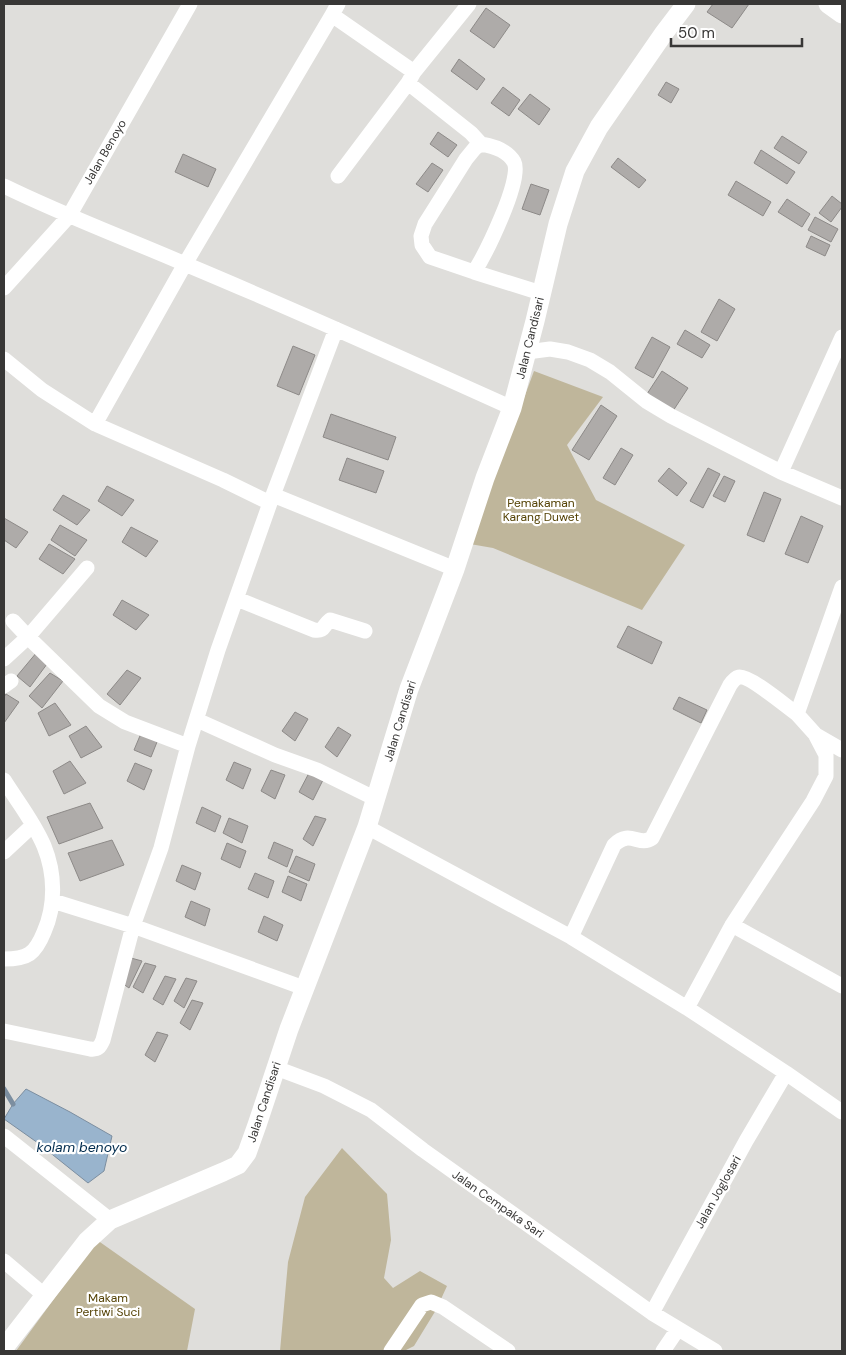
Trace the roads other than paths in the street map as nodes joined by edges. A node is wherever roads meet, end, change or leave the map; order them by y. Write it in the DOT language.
graph roads {
  1 [pos="469,4"];
  2 [pos="686,4"];
  3 [pos="828,4"];
  4 [pos="184,6"];
  5 [pos="335,9"];
  6 [pos="842,14"];
  7 [pos="411,78"];
  8 [pos="482,144"];
  9 [pos="338,176"];
  10 [pos="4,186"];
  11 [pos="69,216"];
  12 [pos="185,264"];
  13 [pos="474,272"];
  14 [pos="4,288"];
  15 [pos="541,293"];
  16 [pos="336,329"];
  17 [pos="842,337"];
  18 [pos="527,352"];
  19 [pos="4,358"];
  20 [pos="512,408"];
  21 [pos="95,424"];
  22 [pos="781,472"];
  23 [pos="842,498"];
  24 [pos="272,499"];
  25 [pos="87,568"];
  26 [pos="455,569"];
  27 [pos="842,586"];
  28 [pos="236,599"];
  29 [pos="13,621"];
  30 [pos="365,631"];
  31 [pos="28,637"];
  32 [pos="4,659"];
  33 [pos="797,714"];
  34 [pos="197,720"];
  35 [pos="815,734"];
  36 [pos="188,746"];
  37 [pos="842,750"];
  38 [pos="4,780"];
  39 [pos="376,800"];
  40 [pos="33,825"];
  41 [pos="367,827"];
  42 [pos="4,852"];
  43 [pos="53,901"];
  44 [pos="732,925"];
  45 [pos="132,926"];
  46 [pos="571,937"];
  47 [pos="4,959"];
  48 [pos="842,986"];
  49 [pos="304,988"];
  50 [pos="687,1008"];
  51 [pos="4,1032"];
  52 [pos="276,1068"];
  53 [pos="786,1073"];
  54 [pos="842,1112"];
  55 [pos="4,1136"];
  56 [pos="110,1220"];
  57 [pos="4,1261"];
  58 [pos="44,1295"];
  59 [pos="652,1313"];
  60 [pos="678,1329"];
  61 [pos="4,1348"];
  62 [pos="390,1351"];
  63 [pos="508,1351"];
  64 [pos="663,1351"];
  65 [pos="714,1351"];
  1 -- 7 [label="street"];
  2 -- 15 [label="street, Jalan Candisari"];
  3 -- 6 [label="street"];
  4 -- 11 [label="street, Jalan Benoyo"];
  5 -- 7 [label="street"];
  5 -- 12 [label="street"];
  7 -- 8 [label="street"];
  7 -- 9 [label="street"];
  8 -- 13 [label="street"];
  8 -- 13 [label="street"];
  10 -- 11 [label="street"];
  11 -- 12 [label="street"];
  11 -- 14 [label="street, Jalan Benoyo"];
  12 -- 16 [label="street"];
  12 -- 21 [label="street"];
  13 -- 15 [label="street"];
  15 -- 18 [label="street, Jalan Candisari"];
  16 -- 20 [label="street"];
  16 -- 24 [label="street"];
  17 -- 22 [label="street"];
  18 -- 20 [label="street, Jalan Candisari"];
  18 -- 22 [label="street"];
  19 -- 21 [label="street"];
  20 -- 26 [label="street, Jalan Candisari"];
  21 -- 24 [label="street"];
  22 -- 23 [label="street"];
  24 -- 26 [label="street"];
  24 -- 28 [label="street"];
  25 -- 31 [label="street"];
  26 -- 39 [label="street, Jalan Candisari"];
  27 -- 33 [label="street"];
  28 -- 30 [label="street"];
  28 -- 34 [label="street"];
  29 -- 31 [label="street"];
  31 -- 32 [label="street"];
  31 -- 36 [label="street"];
  33 -- 35 [label="street"];
  33 -- 46 [label="street"];
  34 -- 36 [label="street"];
  34 -- 39 [label="street"];
  35 -- 37 [label="street"];
  35 -- 44 [label="street"];
  36 -- 45 [label="street"];
  38 -- 40 [label="street"];
  39 -- 41 [label="street, Jalan Candisari"];
  40 -- 42 [label="street"];
  40 -- 43 [label="street"];
  41 -- 46 [label="street"];
  41 -- 49 [label="street, Jalan Candisari"];
  43 -- 45 [label="street"];
  43 -- 47 [label="street"];
  44 -- 48 [label="street"];
  44 -- 50 [label="street"];
  45 -- 49 [label="street"];
  45 -- 51 [label="street"];
  46 -- 50 [label="street"];
  49 -- 52 [label="street, Jalan Candisari"];
  50 -- 53 [label="street"];
  52 -- 56 [label="street, Jalan Candisari"];
  52 -- 59 [label="street, Jalan Cempaka Sari"];
  53 -- 54 [label="street"];
  53 -- 59 [label="street, Jalan Joglosari"];
  55 -- 56 [label="street"];
  56 -- 58 [label="street, Jalan Candisari"];
  57 -- 58 [label="street"];
  58 -- 61 [label="street, Jalan Candisari"];
  59 -- 60 [label="street, Jalan Cempaka Sari"];
  60 -- 64 [label="street"];
  60 -- 65 [label="street, Jalan Cempaka Sari"];
  62 -- 63 [label="street"];
}
